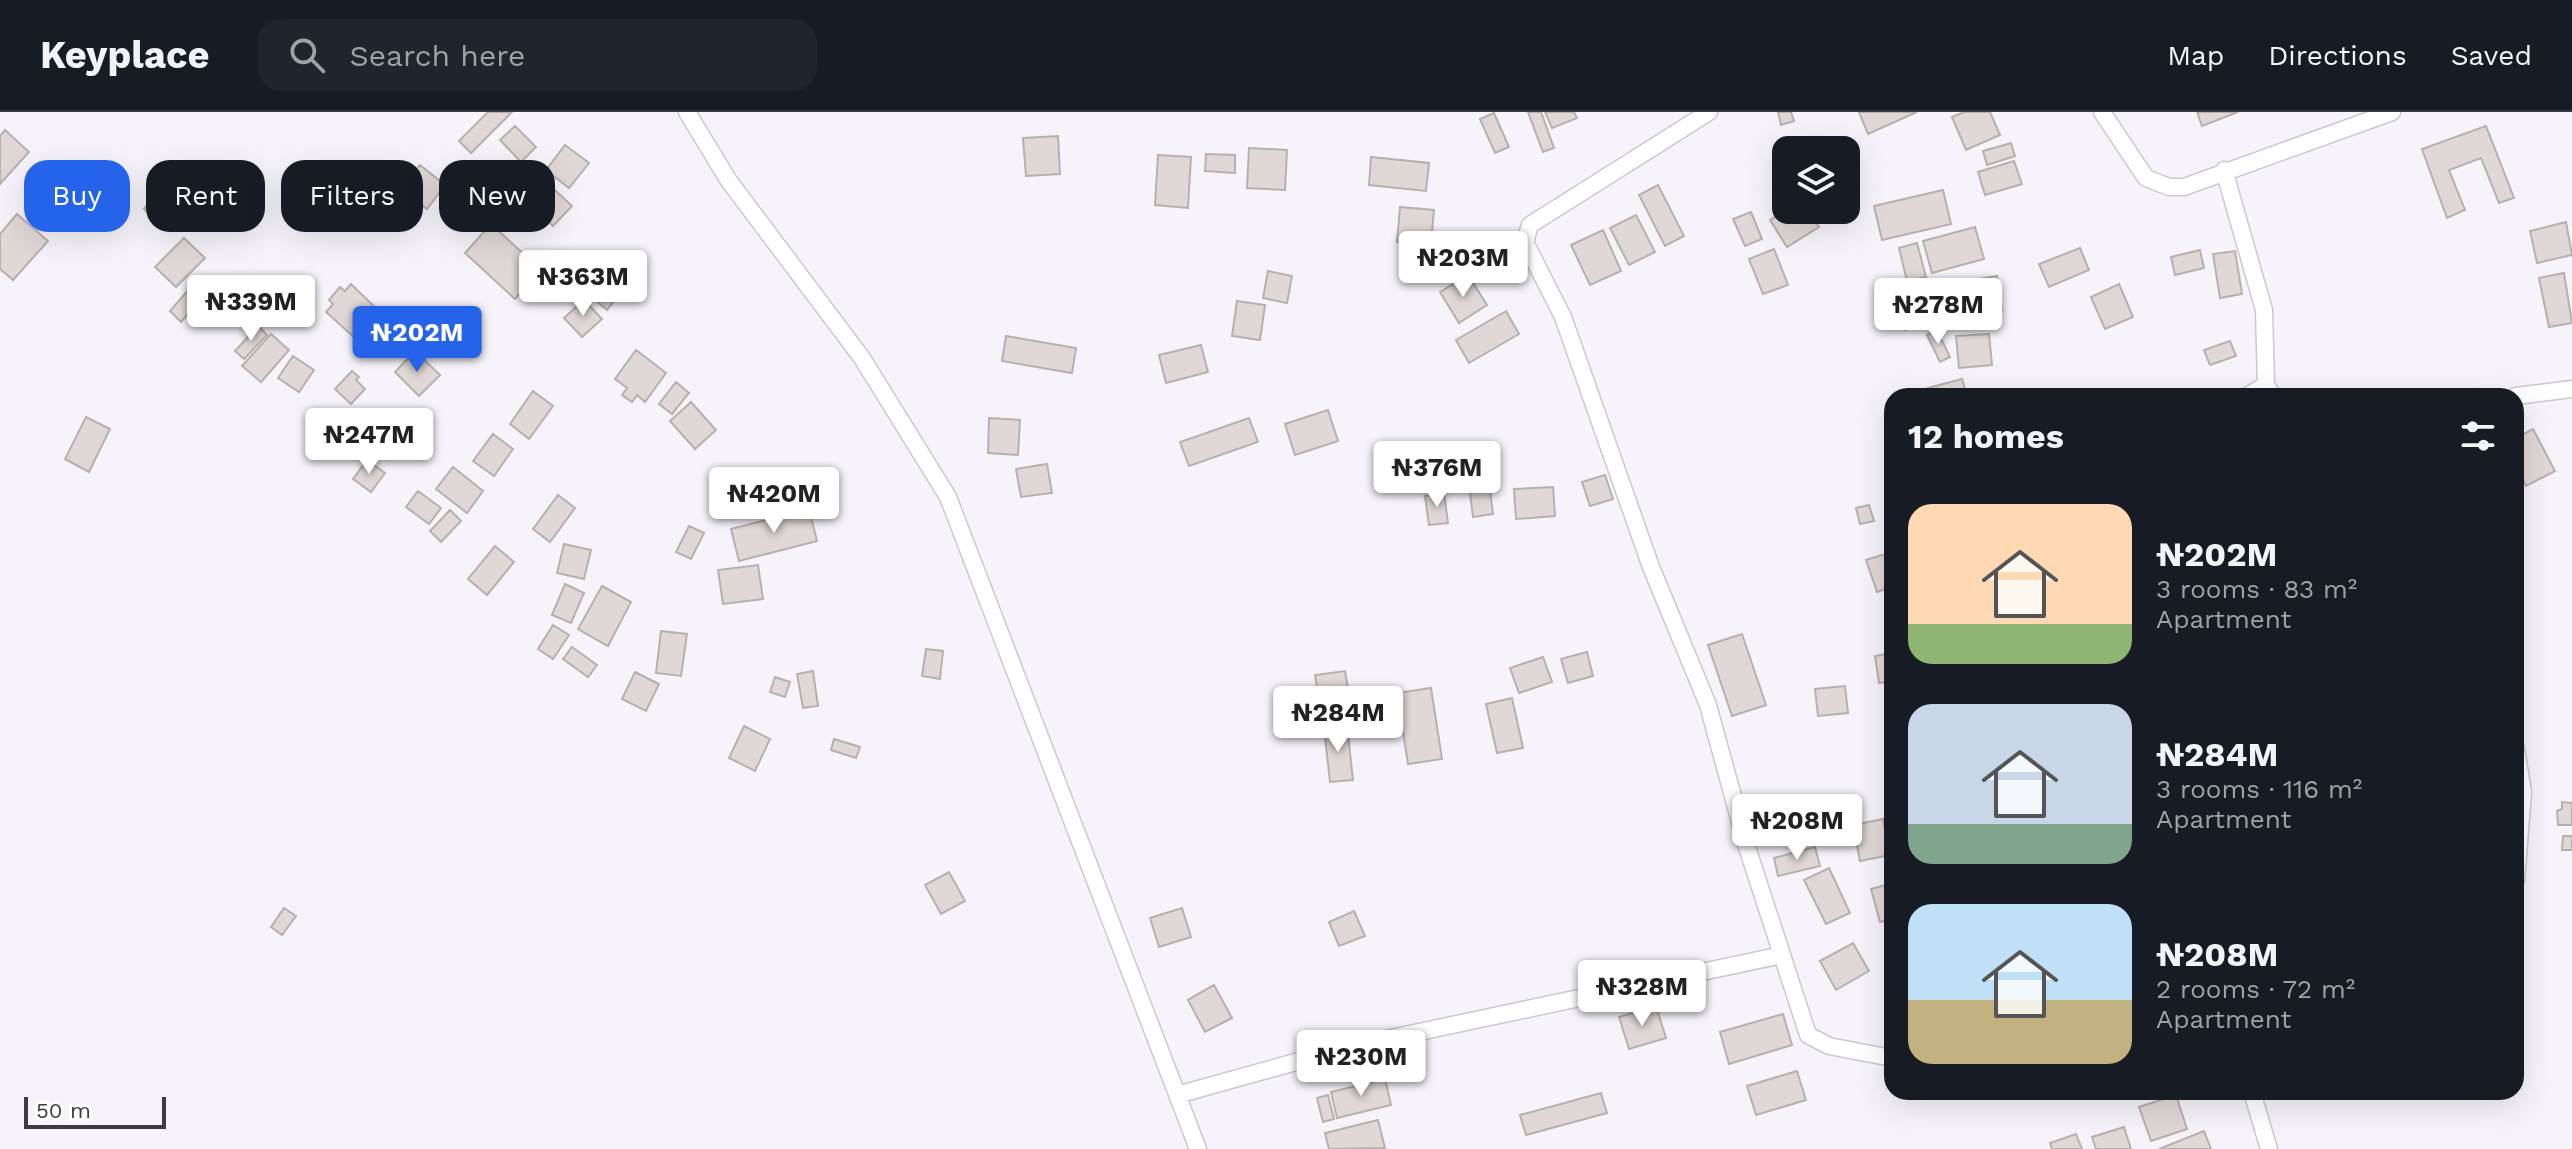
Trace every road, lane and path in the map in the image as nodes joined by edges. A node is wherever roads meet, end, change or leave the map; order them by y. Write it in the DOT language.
graph roads {
  1 [pos="687,112"];
  2 [pos="1709,112"];
  3 [pos="2102,112"];
  4 [pos="2392,112"];
  5 [pos="2224,170"];
  6 [pos="2270,388"];
  7 [pos="2572,389"];
  8 [pos="2524,395"];
  9 [pos="1782,955"];
  10 [pos="1884,1056"];
  11 [pos="1177,1095"];
  12 [pos="2254,1100"];
  13 [pos="1198,1149"];
  14 [pos="2269,1149"];
  1 -- 11 [label="street"];
  2 -- 9 [label="street"];
  3 -- 5 [label="street"];
  4 -- 5 [label="street"];
  5 -- 6 [label="street"];
  7 -- 8 [label="street"];
  9 -- 10 [label="street"];
  9 -- 11 [label="street"];
  11 -- 13 [label="street"];
  12 -- 14 [label="street"];
}
